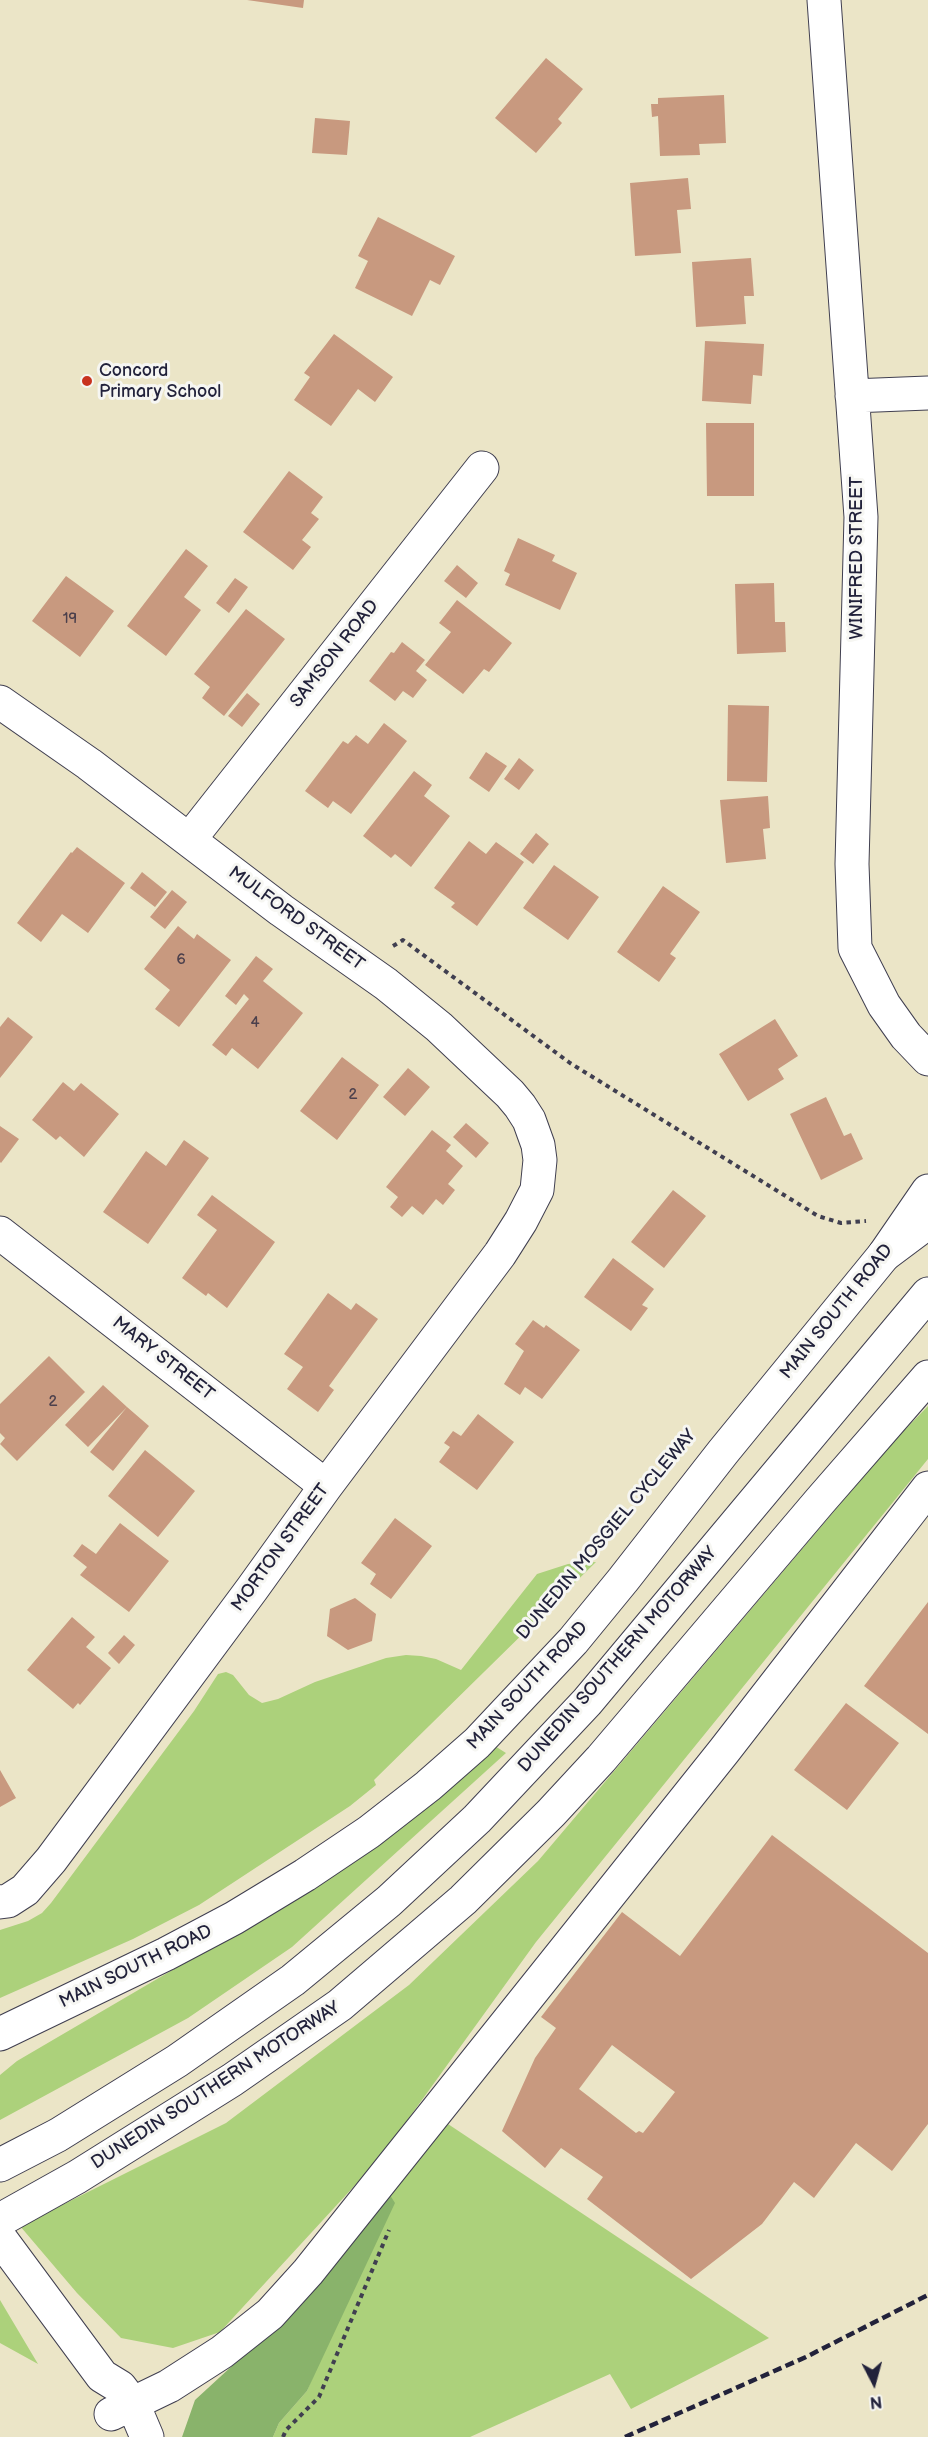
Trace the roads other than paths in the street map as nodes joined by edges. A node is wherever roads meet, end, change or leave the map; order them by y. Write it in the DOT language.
graph roads {
  1 [pos="824,0"];
  2 [pos="928,393"];
  3 [pos="852,396"];
  4 [pos="482,468"];
  5 [pos="0,702"];
  6 [pos="189,840"];
  7 [pos="928,1059"];
  8 [pos="540,1175"];
  9 [pos="928,1191"];
  10 [pos="928,1222"];
  11 [pos="0,1233"];
  12 [pos="884,1255"];
  13 [pos="928,1294"];
  14 [pos="928,1377"];
  15 [pos="326,1486"];
  16 [pos="928,1488"];
  17 [pos="0,1902"];
  18 [pos="0,2034"];
  19 [pos="0,2165"];
  20 [pos="0,2220"];
  21 [pos="0,2238"];
  22 [pos="121,2418"];
  23 [pos="147,2437"];
  1 -- 3 [label="main road, WINIFRED STREET"];
  2 -- 3 [label="main road"];
  3 -- 7 [label="main road, WINIFRED STREET"];
  4 -- 6 [label="main road, SAMSON ROAD"];
  5 -- 6 [label="main road, MULFORD STREET"];
  6 -- 8 [label="main road, MULFORD STREET"];
  8 -- 15 [label="main road, MORTON STREET"];
  9 -- 12 [label="main road, MAIN SOUTH ROAD"];
  10 -- 12 [label="main road"];
  11 -- 15 [label="main road, MARY STREET"];
  12 -- 18 [label="main road, MAIN SOUTH ROAD"];
  13 -- 19 [label="main road, DUNEDIN SOUTHERN MOTORWAY"];
  14 -- 20 [label="main road, DUNEDIN SOUTHERN MOTORWAY"];
  15 -- 17 [label="main road, MORTON STREET"];
  16 -- 22 [label="main road"];
  21 -- 22 [label="main road"];
  22 -- 23 [label="main road"];
}
